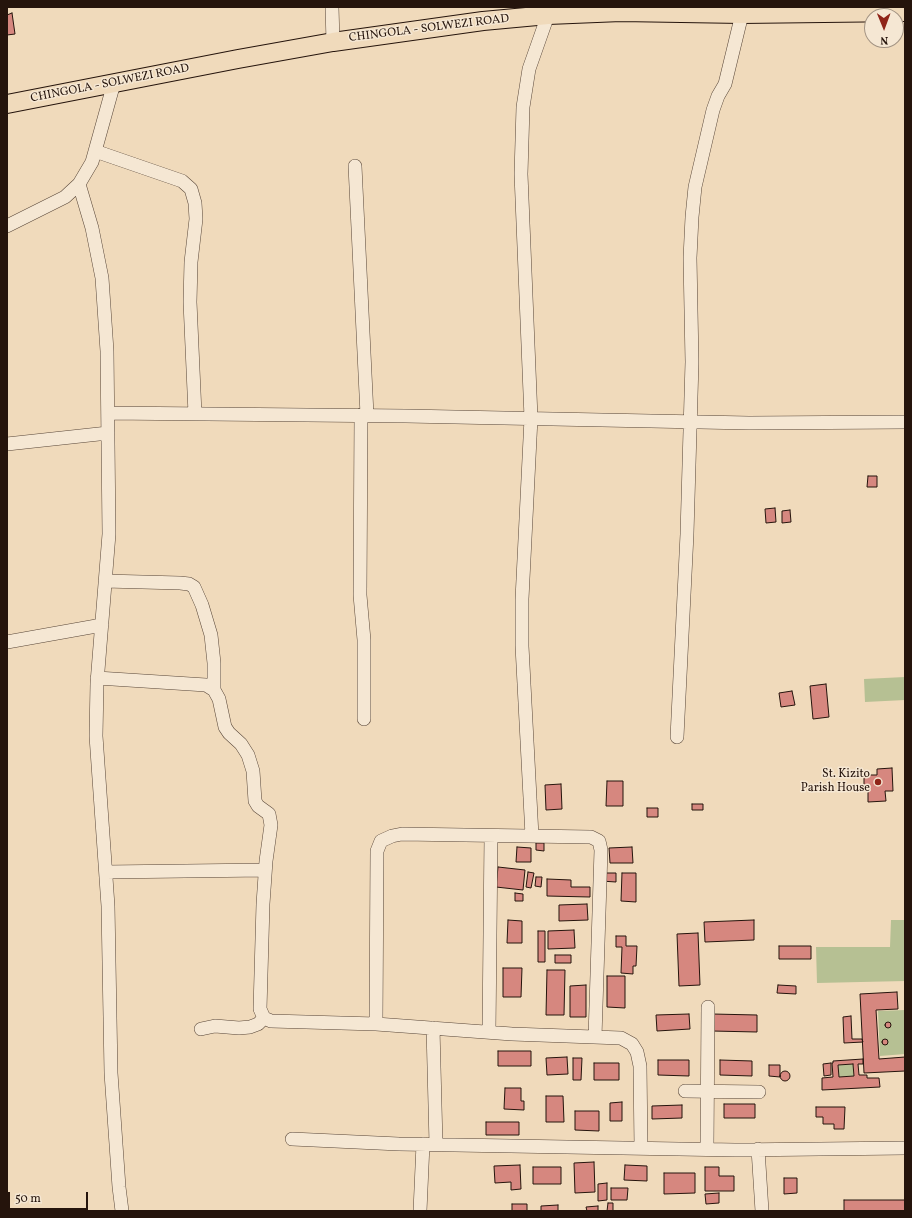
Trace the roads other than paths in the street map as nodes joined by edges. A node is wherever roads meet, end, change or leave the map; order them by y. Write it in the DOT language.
graph roads {
  1 [pos="332,7"];
  2 [pos="700,10"];
  3 [pos="795,10"];
  4 [pos="905,12"];
  5 [pos="742,14"];
  6 [pos="548,15"];
  7 [pos="333,42"];
  8 [pos="114,82"];
  9 [pos="7,104"];
  10 [pos="95,151"];
  11 [pos="355,166"];
  12 [pos="79,184"];
  13 [pos="7,226"];
  14 [pos="108,413"];
  15 [pos="195,414"];
  16 [pos="364,415"];
  17 [pos="531,418"];
  18 [pos="690,422"];
  19 [pos="905,422"];
  20 [pos="108,433"];
  21 [pos="7,444"];
  22 [pos="105,581"];
  23 [pos="102,625"];
  24 [pos="7,642"];
  25 [pos="97,678"];
  26 [pos="214,690"];
  27 [pos="364,719"];
  28 [pos="677,737"];
  29 [pos="491,836"];
  30 [pos="532,836"];
  31 [pos="265,870"];
  32 [pos="106,872"];
  33 [pos="708,1008"];
  34 [pos="264,1018"];
  35 [pos="376,1024"];
  36 [pos="201,1028"];
  37 [pos="433,1028"];
  38 [pos="490,1032"];
  39 [pos="595,1037"];
  40 [pos="708,1090"];
  41 [pos="685,1091"];
  42 [pos="759,1092"];
  43 [pos="292,1139"];
  44 [pos="423,1144"];
  45 [pos="436,1144"];
  46 [pos="641,1148"];
  47 [pos="905,1148"];
  48 [pos="707,1149"];
  49 [pos="758,1149"];
  50 [pos="122,1211"];
  51 [pos="420,1211"];
  52 [pos="762,1211"];
  1 -- 7 [label="street"];
  2 -- 5 [label="highway, CHINGOLA - SOLWEZI ROAD"];
  2 -- 6 [label="highway, CHINGOLA - SOLWEZI ROAD"];
  3 -- 4 [label="highway, CHINGOLA - SOLWEZI ROAD"];
  3 -- 5 [label="highway, CHINGOLA - SOLWEZI ROAD"];
  5 -- 18 [label="street"];
  6 -- 7 [label="highway, CHINGOLA - SOLWEZI ROAD"];
  6 -- 17 [label="street"];
  7 -- 8 [label="highway, CHINGOLA - SOLWEZI ROAD"];
  8 -- 9 [label="highway, CHINGOLA - SOLWEZI ROAD"];
  8 -- 10 [label="street"];
  10 -- 12 [label="street"];
  10 -- 15 [label="street"];
  11 -- 16 [label="street"];
  12 -- 13 [label="street"];
  12 -- 14 [label="street"];
  14 -- 15 [label="street"];
  14 -- 20 [label="street"];
  15 -- 16 [label="street"];
  16 -- 17 [label="street"];
  16 -- 27 [label="street"];
  17 -- 18 [label="street"];
  17 -- 30 [label="street"];
  18 -- 19 [label="street"];
  18 -- 28 [label="street"];
  20 -- 21 [label="street"];
  20 -- 22 [label="street"];
  22 -- 23 [label="street"];
  22 -- 26 [label="street"];
  23 -- 24 [label="street"];
  23 -- 25 [label="street"];
  25 -- 26 [label="street"];
  25 -- 32 [label="street"];
  26 -- 31 [label="street"];
  29 -- 30 [label="street"];
  29 -- 35 [label="street"];
  29 -- 38 [label="street"];
  30 -- 39 [label="street"];
  31 -- 32 [label="street"];
  31 -- 34 [label="street"];
  32 -- 50 [label="street"];
  33 -- 40 [label="street"];
  34 -- 35 [label="street"];
  34 -- 36 [label="street"];
  35 -- 37 [label="street"];
  37 -- 38 [label="street"];
  37 -- 45 [label="street"];
  38 -- 39 [label="street"];
  39 -- 46 [label="street"];
  40 -- 41 [label="street"];
  40 -- 42 [label="street"];
  40 -- 48 [label="street"];
  43 -- 44 [label="street"];
  44 -- 45 [label="street"];
  44 -- 51 [label="street"];
  45 -- 46 [label="street"];
  46 -- 48 [label="street"];
  47 -- 49 [label="street"];
  48 -- 49 [label="street"];
  49 -- 52 [label="street"];
}
